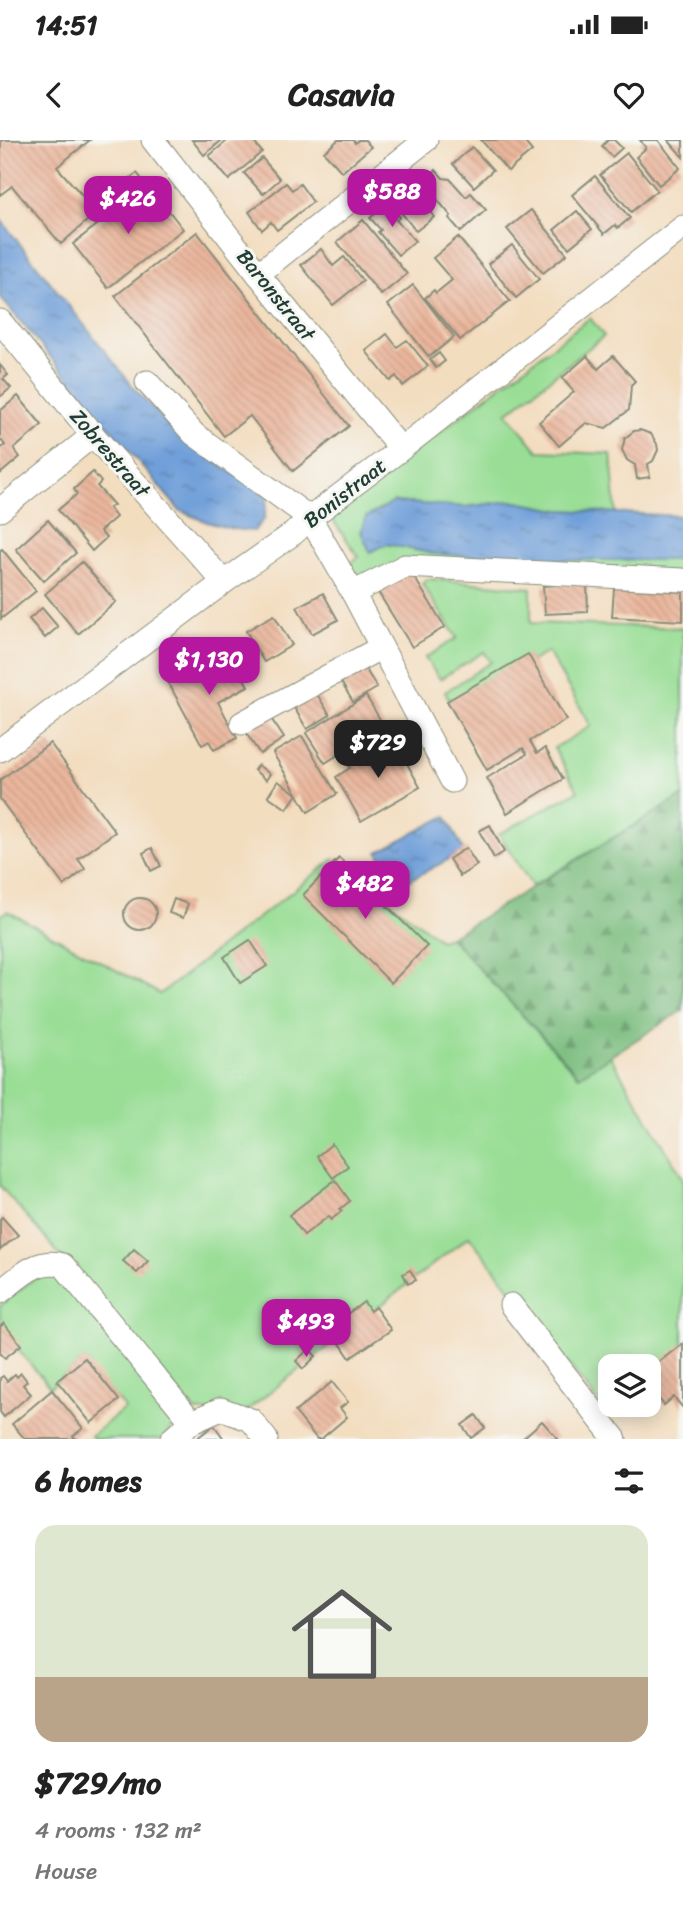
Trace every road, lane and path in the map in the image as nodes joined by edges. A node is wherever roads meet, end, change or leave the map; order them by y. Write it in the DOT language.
graph roads {
  1 [pos="153,140"];
  2 [pos="418,142"];
  3 [pos="683,227"];
  4 [pos="258,274"];
  5 [pos="0,321"];
  6 [pos="147,383"];
  7 [pos="93,435"];
  8 [pos="401,449"];
  9 [pos="0,510"];
  10 [pos="310,518"];
  11 [pos="683,580"];
  12 [pos="224,582"];
  13 [pos="353,593"];
  14 [pos="380,648"];
  15 [pos="242,723"];
  16 [pos="0,750"];
  17 [pos="452,780"];
  18 [pos="0,1292"];
  19 [pos="511,1305"];
  20 [pos="192,1422"];
  21 [pos="172,1439"];
  22 [pos="266,1439"];
  23 [pos="615,1439"];
  1 -- 4 [label="street, Baronstraat"];
  2 -- 4 [label="street"];
  3 -- 8 [label="street, Bonistraat"];
  4 -- 8 [label="street, Baronstraat"];
  5 -- 7 [label="street, Zobrestraat"];
  6 -- 10 [label="street"];
  7 -- 9 [label="street"];
  7 -- 12 [label="street, Zobrestraat"];
  8 -- 10 [label="street, Bonistraat"];
  10 -- 12 [label="street, Bonistraat"];
  10 -- 13 [label="street"];
  11 -- 13 [label="street"];
  12 -- 16 [label="street, Bonistraat"];
  13 -- 14 [label="street"];
  14 -- 15 [label="street"];
  14 -- 17 [label="street"];
  18 -- 20 [label="street"];
  19 -- 23 [label="street"];
  20 -- 21 [label="street"];
  20 -- 22 [label="street"];
}
